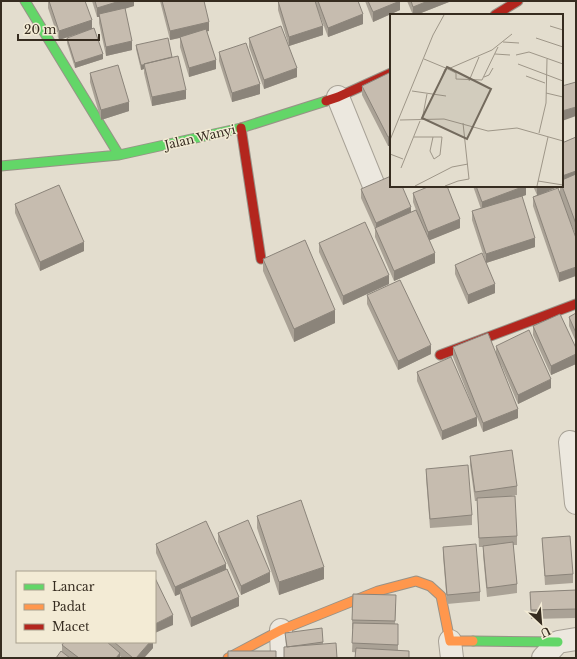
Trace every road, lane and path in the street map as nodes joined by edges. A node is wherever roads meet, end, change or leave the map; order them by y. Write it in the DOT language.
graph roads {
  1 [pos="25,1"];
  2 [pos="518,1"];
  3 [pos="497,14"];
  4 [pos="390,73"];
  5 [pos="338,97"];
  6 [pos="241,128"];
  7 [pos="119,155"];
  8 [pos="1,166"];
  9 [pos="374,186"];
  10 [pos="261,259"];
  11 [pos="576,304"];
  12 [pos="440,355"];
  13 [pos="570,442"];
  14 [pos="576,503"];
  15 [pos="282,630"];
  16 [pos="567,641"];
  17 [pos="451,649"];
  18 [pos="228,658"];
  19 [pos="282,658"];
  20 [pos="543,658"];
  1 -- 7 [label="street"];
  2 -- 3 [label="street"];
  4 -- 5 [label="street, Jalan Wanyi"];
  5 -- 6 [label="street, Jalan Wanyi"];
  5 -- 9 [label="street"];
  6 -- 7 [label="street, Jalan Wanyi"];
  6 -- 10 [label="street"];
  7 -- 8 [label="street, Jalan Wanyi"];
  11 -- 12 [label="street"];
  13 -- 14 [label="street"];
  15 -- 17 [label="street"];
  15 -- 18 [label="street"];
  15 -- 19 [label="street"];
  16 -- 17 [label="street"];
  16 -- 20 [label="street"];
}
